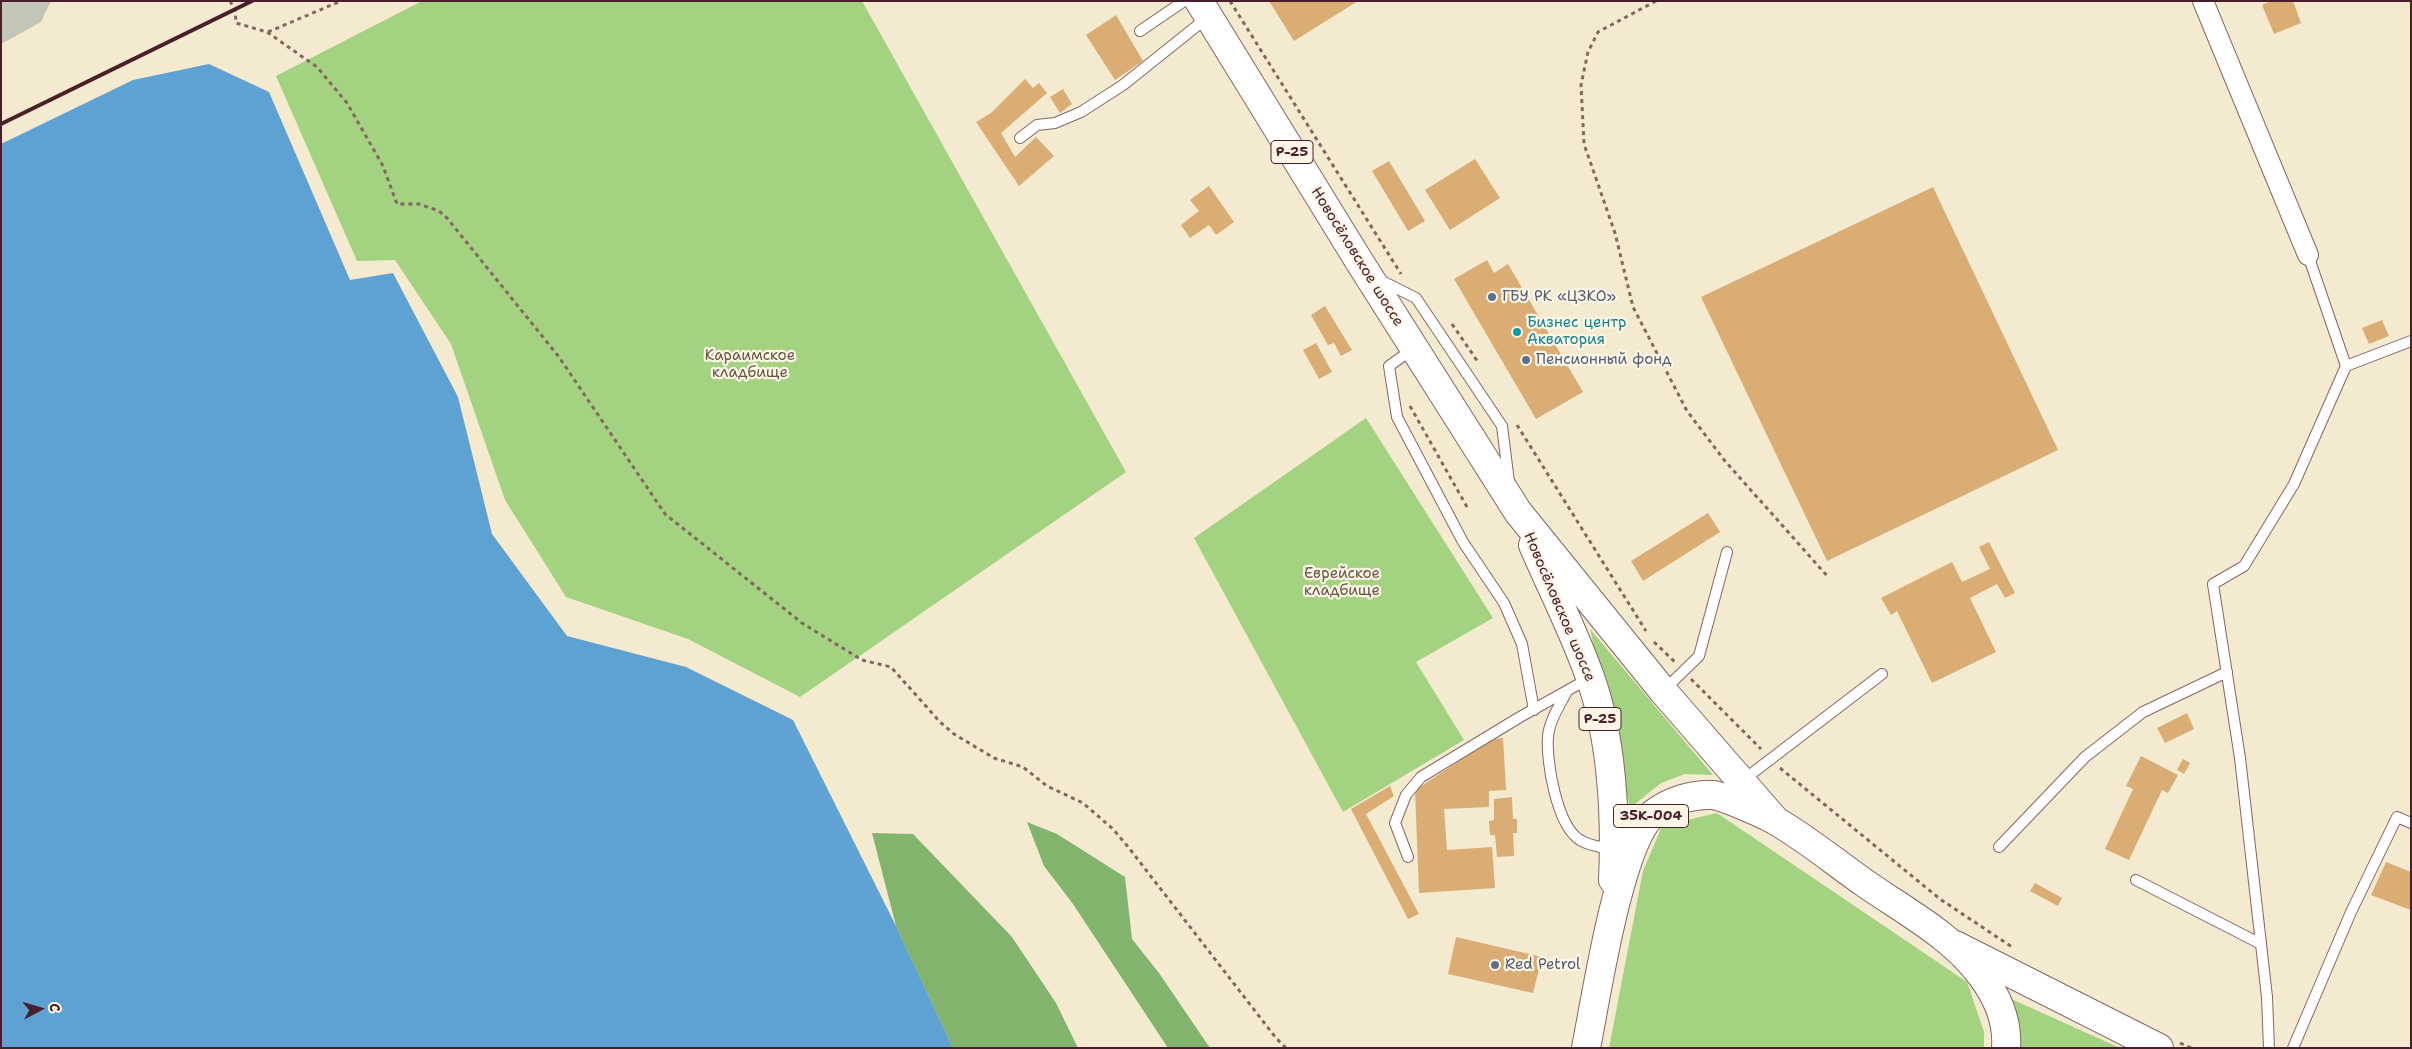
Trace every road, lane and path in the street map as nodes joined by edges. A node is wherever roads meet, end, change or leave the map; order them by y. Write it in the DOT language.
graph roads {
  1 [pos="230,1"];
  2 [pos="341,1"];
  3 [pos="1184,1"];
  4 [pos="1230,1"];
  5 [pos="1656,1"];
  6 [pos="2203,1"];
  7 [pos="1206,7"];
  8 [pos="1140,31"];
  9 [pos="267,32"];
  10 [pos="1020,138"];
  11 [pos="2308,254"];
  12 [pos="1366,272"];
  13 [pos="1406,280"];
  14 [pos="1451,323"];
  15 [pos="2411,341"];
  16 [pos="1414,348"];
  17 [pos="2346,366"];
  18 [pos="1482,369"];
  19 [pos="1407,399"];
  20 [pos="1514,419"];
  21 [pos="1467,507"];
  22 [pos="1515,507"];
  23 [pos="1728,552"];
  24 [pos="1829,578"];
  25 [pos="1684,672"];
  26 [pos="2227,672"];
  27 [pos="1882,674"];
  28 [pos="1590,678"];
  29 [pos="1567,691"];
  30 [pos="1663,692"];
  31 [pos="1534,710"];
  32 [pos="1770,758"];
  33 [pos="1742,781"];
  34 [pos="1775,820"];
  35 [pos="2411,823"];
  36 [pos="1999,847"];
  37 [pos="1614,850"];
  38 [pos="1408,857"];
  39 [pos="2136,880"];
  40 [pos="1608,942"];
  41 [pos="1949,942"];
  42 [pos="2261,944"];
  43 [pos="2013,947"];
  44 [pos="2166,1044"];
  45 [pos="1286,1048"];
  46 [pos="1586,1048"];
  47 [pos="2006,1048"];
  48 [pos="2191,1048"];
  49 [pos="2269,1048"];
  50 [pos="2293,1048"];
  1 -- 9 [label="path"];
  2 -- 9 [label="path"];
  3 -- 8 [label="lane"];
  4 -- 13 [label="path"];
  5 -- 24 [label="path"];
  6 -- 11 [label="street"];
  7 -- 10 [label="lane"];
  7 -- 12 [label="main road, Новосёловское шоссе / Р-25"];
  9 -- 45 [label="path"];
  11 -- 17 [label="lane"];
  12 -- 16 [label="main road, Новосёловское шоссе / Р-25"];
  12 -- 22 [label="lane"];
  14 -- 18 [label="path"];
  15 -- 17 [label="lane"];
  16 -- 22 [label="main road, Новосёловское шоссе / Р-25"];
  16 -- 31 [label="lane"];
  17 -- 26 [label="lane"];
  19 -- 21 [label="path"];
  20 -- 25 [label="path"];
  22 -- 28 [label="main road, Новосёловское шоссе / Р-25"];
  22 -- 30 [label="main road, Новосёловское шоссе / Р-25"];
  23 -- 25 [label="lane"];
  25 -- 30 [label="lane"];
  25 -- 32 [label="path"];
  26 -- 36 [label="lane"];
  26 -- 42 [label="lane"];
  27 -- 32 [label="lane"];
  28 -- 29 [label="lane"];
  28 -- 37 [label="main road, Новосёловское шоссе / Р-25"];
  29 -- 31 [label="lane"];
  29 -- 37 [label="lane"];
  30 -- 33 [label="main road, Новосёловское шоссе / Р-25"];
  31 -- 38 [label="lane"];
  32 -- 33 [label="lane"];
  32 -- 43 [label="path"];
  33 -- 34 [label="main road, Новосёловское шоссе / Р-25"];
  34 -- 40 [label="main road, 35К-004"];
  34 -- 41 [label="main road, 35К-004"];
  35 -- 50 [label="lane"];
  37 -- 40 [label="main road, Новосёловское шоссе / Р-25"];
  39 -- 42 [label="lane"];
  40 -- 46 [label="main road, 35К-004"];
  41 -- 44 [label="main road"];
  41 -- 47 [label="main road, 35К-004"];
  42 -- 49 [label="lane"];
  44 -- 48 [label="path"];
}
